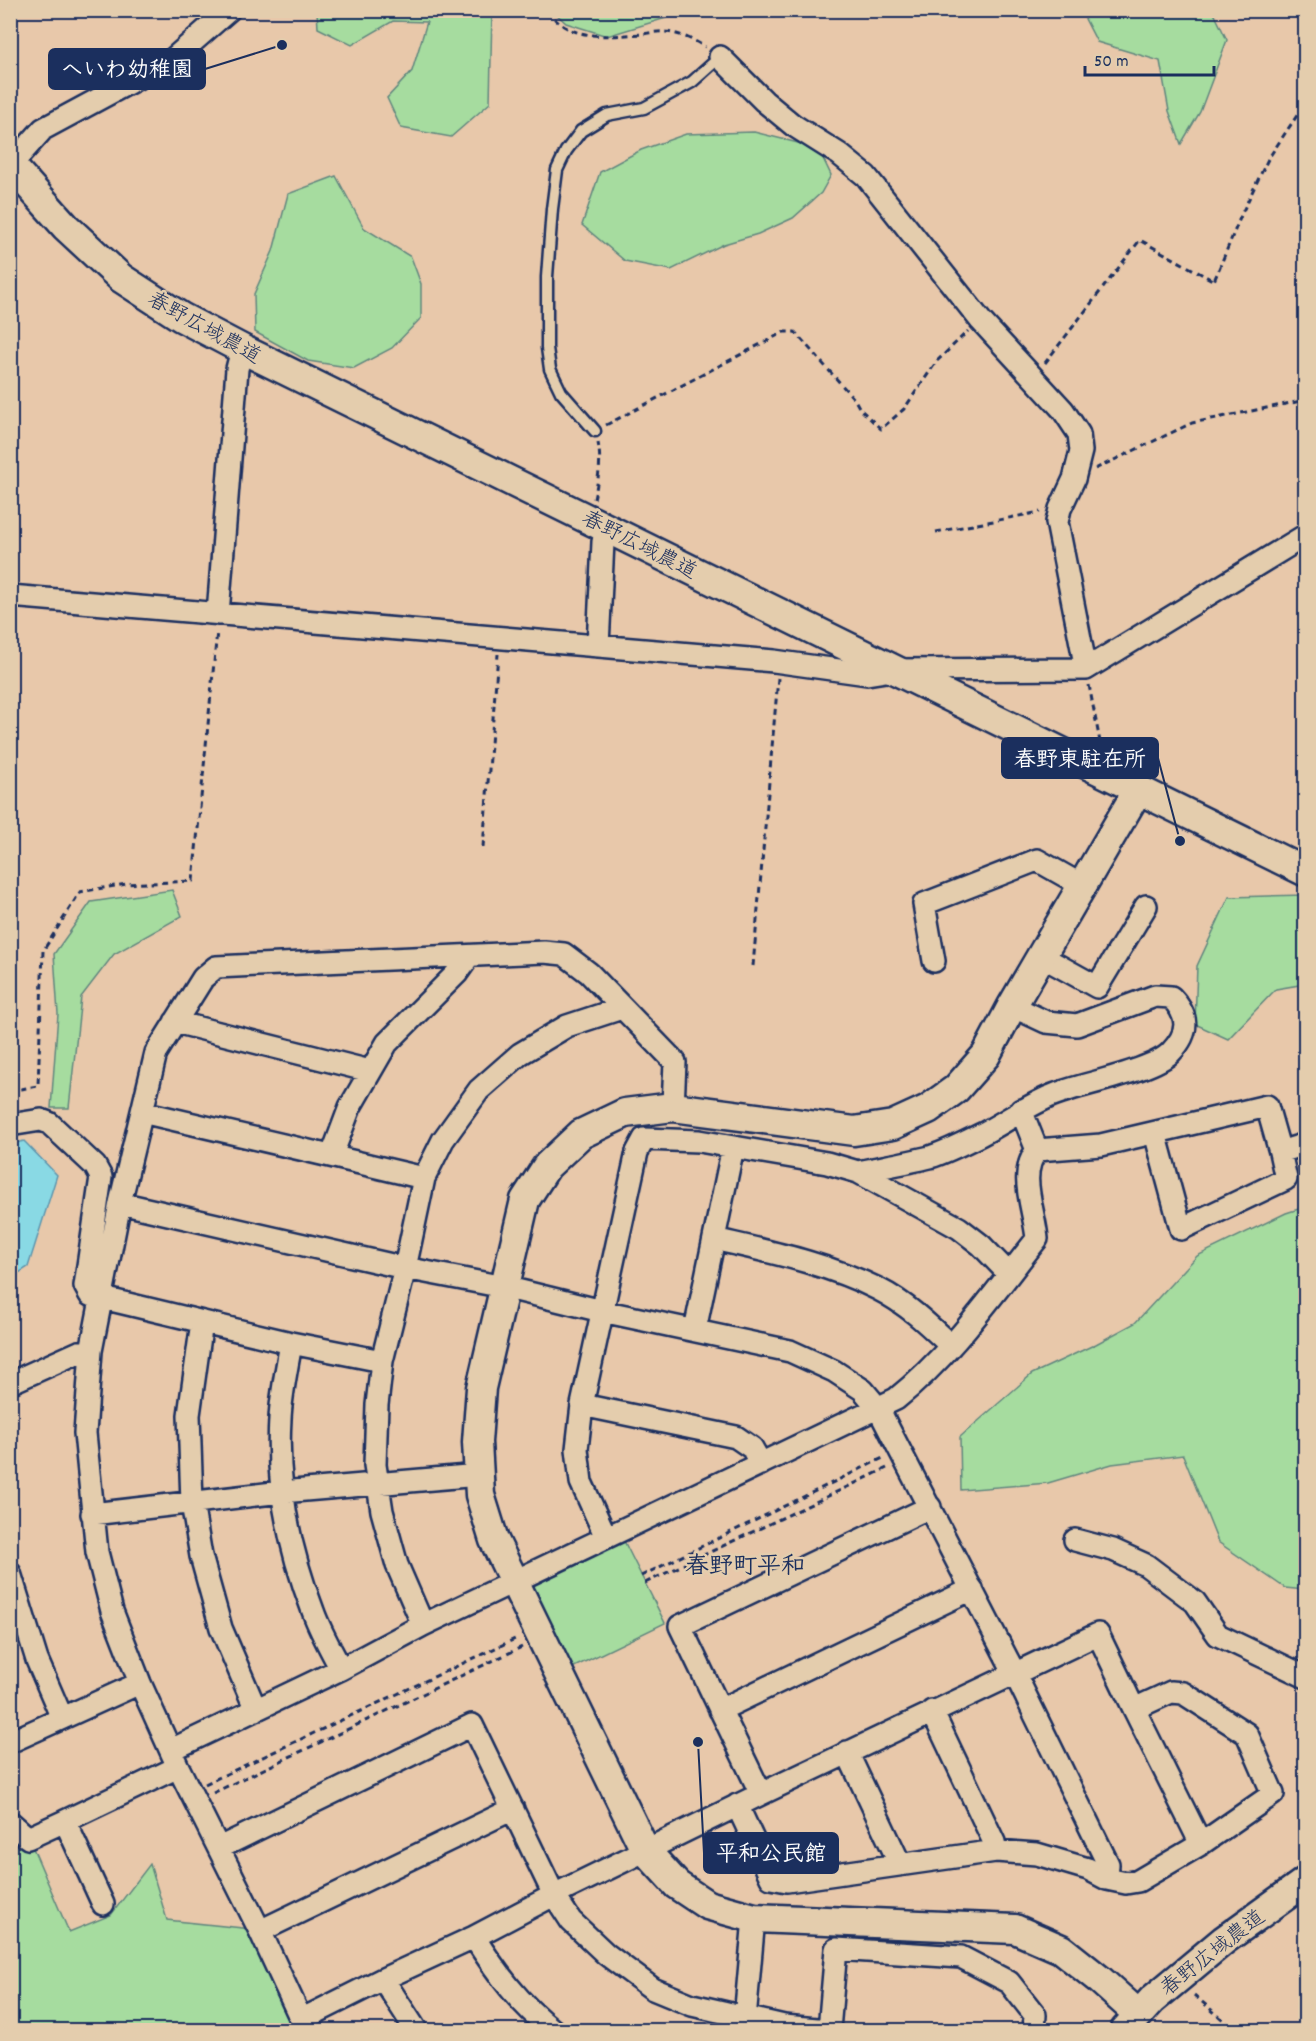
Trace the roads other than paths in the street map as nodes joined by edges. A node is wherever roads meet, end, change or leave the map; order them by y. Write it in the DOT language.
graph roads {
  1 [pos="230,10"];
  2 [pos="720,57"];
  3 [pos="11,165"];
  4 [pos="242,350"];
  5 [pos="595,431"];
  6 [pos="598,523"];
  7 [pos="1305,535"];
  8 [pos="10,596"];
  9 [pos="218,614"];
  10 [pos="598,646"];
  11 [pos="1086,669"];
  12 [pos="892,670"];
  13 [pos="1138,790"];
  14 [pos="1305,873"];
  15 [pos="1083,886"];
  16 [pos="1146,906"];
  17 [pos="469,956"];
  18 [pos="1041,956"];
  19 [pos="934,961"];
  20 [pos="1012,1006"];
  21 [pos="622,1008"];
  22 [pos="175,1022"];
  23 [pos="370,1071"];
  24 [pos="673,1107"];
  25 [pos="1021,1110"];
  26 [pos="142,1112"];
  27 [pos="10,1125"];
  28 [pos="1155,1133"];
  29 [pos="1305,1144"];
  30 [pos="733,1147"];
  31 [pos="1037,1150"];
  32 [pos="1280,1152"];
  33 [pos="332,1155"];
  34 [pos="858,1172"];
  35 [pos="424,1178"];
  36 [pos="120,1203"];
  37 [pos="714,1239"];
  38 [pos="405,1268"];
  39 [pos="1009,1274"];
  40 [pos="504,1287"];
  41 [pos="102,1298"];
  42 [pos="603,1311"];
  43 [pos="202,1322"];
  44 [pos="695,1330"];
  45 [pos="291,1343"];
  46 [pos="951,1346"];
  47 [pos="91,1351"];
  48 [pos="382,1361"];
  49 [pos="10,1383"];
  50 [pos="582,1405"];
  51 [pos="878,1408"];
  52 [pos="760,1464"];
  53 [pos="479,1475"];
  54 [pos="378,1484"];
  55 [pos="282,1492"];
  56 [pos="192,1503"];
  57 [pos="930,1507"];
  58 [pos="92,1514"];
  59 [pos="606,1537"];
  60 [pos="1075,1540"];
  61 [pos="10,1573"];
  62 [pos="516,1582"];
  63 [pos="972,1589"];
  64 [pos="423,1625"];
  65 [pos="341,1669"];
  66 [pos="1014,1672"];
  67 [pos="1305,1677"];
  68 [pos="140,1683"];
  69 [pos="1134,1708"];
  70 [pos="256,1710"];
  71 [pos="720,1710"];
  72 [pos="932,1711"];
  73 [pos="62,1718"];
  74 [pos="10,1742"];
  75 [pos="847,1752"];
  76 [pos="175,1759"];
  77 [pos="761,1794"];
  78 [pos="737,1805"];
  79 [pos="513,1809"];
  80 [pos="65,1821"];
  81 [pos="10,1822"];
  82 [pos="1201,1844"];
  83 [pos="219,1848"];
  84 [pos="645,1850"];
  85 [pos="996,1851"];
  86 [pos="900,1864"];
  87 [pos="1107,1879"];
  88 [pos="1305,1881"];
  89 [pos="554,1895"];
  90 [pos="103,1904"];
  91 [pos="753,1918"];
  92 [pos="260,1931"];
  93 [pos="474,1937"];
  94 [pos="383,1978"];
  95 [pos="1131,2022"];
  96 [pos="745,2024"];
  97 [pos="303,2025"];
  98 [pos="828,2030"];
  99 [pos="416,2031"];
  100 [pos="553,2031"];
  101 [pos="1034,2031"];
  1 -- 3 [label="street"];
  2 -- 5 [label="lane"];
  2 -- 11 [label="street"];
  3 -- 4 [label="street, 春野広域農道"];
  4 -- 6 [label="street, 春野広域農道"];
  4 -- 9 [label="street"];
  6 -- 10 [label="street"];
  6 -- 12 [label="street, 春野広域農道"];
  7 -- 11 [label="street"];
  8 -- 9 [label="street"];
  9 -- 10 [label="street"];
  10 -- 12 [label="street"];
  11 -- 12 [label="street"];
  12 -- 13 [label="street, 春野広域農道"];
  13 -- 14 [label="street, 春野広域農道"];
  13 -- 15 [label="street"];
  15 -- 18 [label="street"];
  15 -- 19 [label="street"];
  16 -- 18 [label="street"];
  17 -- 21 [label="street"];
  17 -- 22 [label="street"];
  17 -- 23 [label="street"];
  18 -- 20 [label="street"];
  20 -- 24 [label="street"];
  20 -- 25 [label="street"];
  21 -- 24 [label="street"];
  21 -- 35 [label="street"];
  22 -- 23 [label="street"];
  22 -- 26 [label="street"];
  23 -- 33 [label="street"];
  24 -- 40 [label="street"];
  25 -- 31 [label="street"];
  25 -- 34 [label="street"];
  26 -- 33 [label="street"];
  26 -- 36 [label="street"];
  27 -- 41 [label="street"];
  28 -- 31 [label="street"];
  28 -- 32 [label="street"];
  28 -- 32 [label="street"];
  29 -- 32 [label="street"];
  30 -- 34 [label="street"];
  30 -- 37 [label="street"];
  30 -- 42 [label="street"];
  31 -- 39 [label="street"];
  33 -- 35 [label="street"];
  34 -- 39 [label="street"];
  35 -- 38 [label="street"];
  36 -- 38 [label="street"];
  36 -- 41 [label="street"];
  37 -- 44 [label="street"];
  37 -- 46 [label="street"];
  38 -- 40 [label="street"];
  38 -- 48 [label="street"];
  39 -- 46 [label="street"];
  40 -- 42 [label="street"];
  40 -- 53 [label="street"];
  41 -- 43 [label="street"];
  41 -- 47 [label="street"];
  42 -- 44 [label="street"];
  42 -- 50 [label="street"];
  43 -- 45 [label="street"];
  43 -- 56 [label="street"];
  44 -- 51 [label="street"];
  45 -- 48 [label="street"];
  45 -- 55 [label="street"];
  46 -- 51 [label="street"];
  47 -- 49 [label="street"];
  47 -- 58 [label="street"];
  48 -- 54 [label="street"];
  50 -- 52 [label="street"];
  50 -- 59 [label="street"];
  51 -- 52 [label="street"];
  51 -- 57 [label="street"];
  52 -- 59 [label="street"];
  53 -- 54 [label="street"];
  53 -- 62 [label="street"];
  54 -- 55 [label="street"];
  54 -- 64 [label="street"];
  55 -- 56 [label="street"];
  55 -- 65 [label="street"];
  56 -- 58 [label="street"];
  56 -- 70 [label="street"];
  57 -- 63 [label="street"];
  57 -- 71 [label="street"];
  58 -- 68 [label="street"];
  59 -- 62 [label="street"];
  60 -- 67 [label="street"];
  61 -- 73 [label="street"];
  62 -- 64 [label="street"];
  62 -- 84 [label="street"];
  63 -- 66 [label="street"];
  63 -- 71 [label="street"];
  64 -- 65 [label="street"];
  65 -- 70 [label="street"];
  66 -- 69 [label="street"];
  66 -- 72 [label="street"];
  66 -- 87 [label="street"];
  68 -- 73 [label="street"];
  68 -- 76 [label="street"];
  69 -- 82 [label="street"];
  69 -- 82 [label="street"];
  70 -- 76 [label="street"];
  71 -- 77 [label="street"];
  72 -- 75 [label="street"];
  72 -- 85 [label="street"];
  73 -- 74 [label="street"];
  75 -- 77 [label="street"];
  75 -- 86 [label="street"];
  76 -- 80 [label="street"];
  76 -- 83 [label="street"];
  77 -- 78 [label="street"];
  78 -- 84 [label="street"];
  78 -- 86 [label="street"];
  79 -- 83 [label="street"];
  79 -- 89 [label="street"];
  79 -- 92 [label="street"];
  80 -- 81 [label="street"];
  80 -- 90 [label="street"];
  82 -- 87 [label="street"];
  83 -- 92 [label="street"];
  84 -- 89 [label="street"];
  84 -- 91 [label="street"];
  85 -- 86 [label="street"];
  85 -- 87 [label="street"];
  88 -- 95 [label="street, 春野広域農道"];
  89 -- 93 [label="street"];
  89 -- 96 [label="street"];
  91 -- 95 [label="street"];
  91 -- 96 [label="street"];
  92 -- 97 [label="street"];
  93 -- 94 [label="street"];
  93 -- 100 [label="street"];
  94 -- 97 [label="street"];
  94 -- 99 [label="street"];
  96 -- 98 [label="street"];
  98 -- 101 [label="street"];
}
